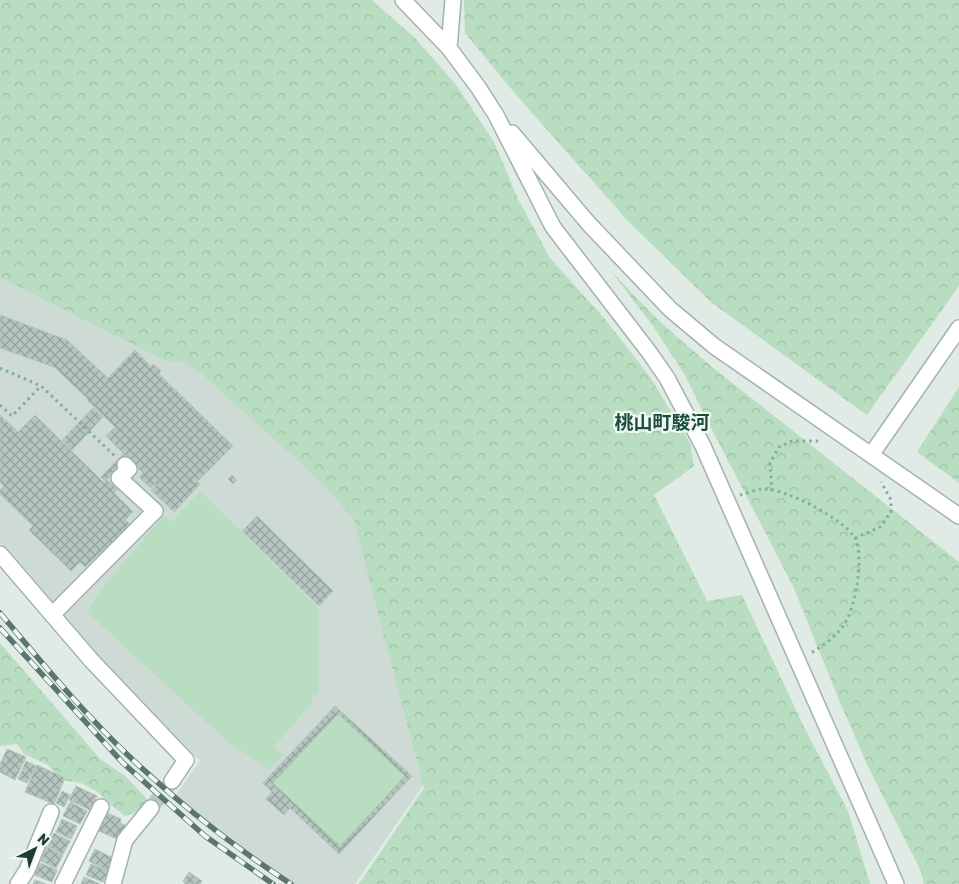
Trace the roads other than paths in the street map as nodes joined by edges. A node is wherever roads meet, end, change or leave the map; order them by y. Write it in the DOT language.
graph roads {
  1 [pos="403,0"];
  2 [pos="453,0"];
  3 [pos="449,48"];
  4 [pos="496,115"];
  5 [pos="959,328"];
  6 [pos="871,455"];
  7 [pos="125,465"];
  8 [pos="959,516"];
  9 [pos="0,554"];
  10 [pos="52,615"];
  11 [pos="172,781"];
  12 [pos="102,807"];
  13 [pos="151,808"];
  14 [pos="51,812"];
  15 [pos="18,884"];
  16 [pos="63,884"];
  17 [pos="113,884"];
  18 [pos="896,884"];
  1 -- 3 [label="street"];
  2 -- 3 [label="street"];
  3 -- 4 [label="street"];
  4 -- 6 [label="street"];
  4 -- 18 [label="street"];
  5 -- 6 [label="street"];
  6 -- 8 [label="street"];
  7 -- 10 [label="street"];
  9 -- 10 [label="street"];
  10 -- 11 [label="street"];
  12 -- 16 [label="street"];
  13 -- 17 [label="street"];
  14 -- 15 [label="street"];
}
